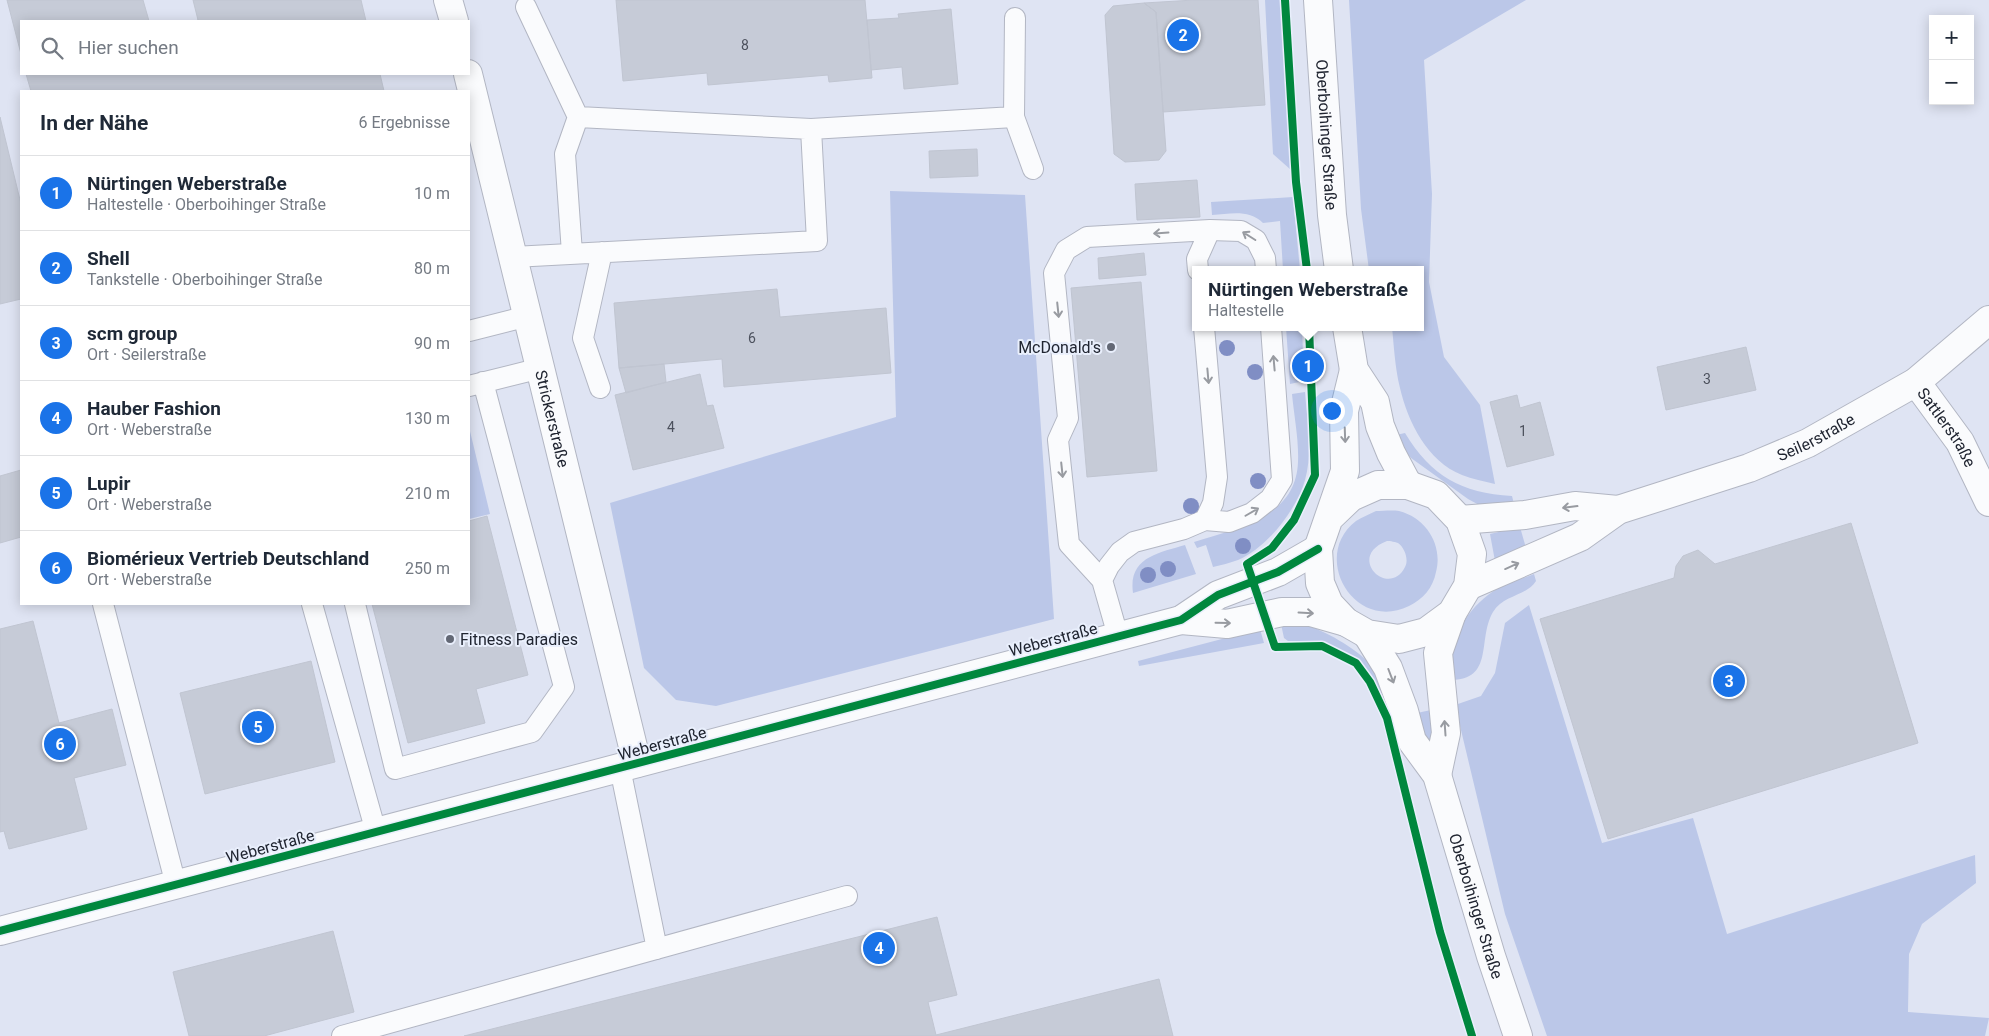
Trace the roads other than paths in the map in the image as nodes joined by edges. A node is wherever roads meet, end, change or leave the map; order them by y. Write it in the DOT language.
graph roads {
  1 [pos="448,0"];
  2 [pos="1318,0"];
  3 [pos="526,7"];
  4 [pos="1015,18"];
  5 [pos="454,20"];
  6 [pos="468,75"];
  7 [pos="578,117"];
  8 [pos="1014,117"];
  9 [pos="475,129"];
  10 [pos="811,129"];
  11 [pos="1033,169"];
  12 [pos="1210,230"];
  13 [pos="602,252"];
  14 [pos="572,254"];
  15 [pos="513,257"];
  16 [pos="1198,266"];
  17 [pos="1266,266"];
  18 [pos="1338,266"];
  19 [pos="528,316"];
  20 [pos="1989,320"];
  21 [pos="470,331"];
  22 [pos="1204,331"];
  23 [pos="1271,331"];
  24 [pos="1348,331"];
  25 [pos="541,368"];
  26 [pos="1354,370"];
  27 [pos="1916,382"];
  28 [pos="476,384"];
  29 [pos="600,388"];
  30 [pos="1408,485"];
  31 [pos="1989,502"];
  32 [pos="1618,510"];
  33 [pos="1330,517"];
  34 [pos="1206,520"];
  35 [pos="1460,520"];
  36 [pos="1318,549"];
  37 [pos="1102,580"];
  38 [pos="1468,586"];
  39 [pos="103,605"];
  40 [pos="312,605"];
  41 [pos="355,605"];
  42 [pos="1452,613"];
  43 [pos="1181,620"];
  44 [pos="1356,628"];
  45 [pos="1118,636"];
  46 [pos="628,766"];
  47 [pos="1437,776"];
  48 [pos="376,832"];
  49 [pos="176,885"];
  50 [pos="847,896"];
  51 [pos="0,931"];
  52 [pos="657,949"];
  53 [pos="342,1036"];
  54 [pos="1518,1036"];
  1 -- 5 [label="street"];
  2 -- 18 [label="street, Oberboihinger Straße"];
  3 -- 7 [label="lane"];
  4 -- 8 [label="lane"];
  6 -- 9 [label="street, Strickerstraße"];
  7 -- 10 [label="lane"];
  7 -- 14 [label="lane"];
  8 -- 10 [label="lane"];
  8 -- 11 [label="lane"];
  9 -- 15 [label="street, Strickerstraße"];
  10 -- 13 [label="lane"];
  12 -- 16 [label="lane"];
  17 -- 12 [label="lane, one-way"];
  12 -- 37 [label="lane, one-way"];
  13 -- 14 [label="lane"];
  13 -- 29 [label="lane"];
  14 -- 15 [label="lane"];
  15 -- 19 [label="street, Strickerstraße"];
  19 -- 21 [label="lane"];
  19 -- 25 [label="street, Strickerstraße"];
  20 -- 27 [label="street, Seilerstraße"];
  22 -- 34 [label="lane, one-way"];
  34 -- 23 [label="lane, one-way"];
  24 -- 26 [label="street"];
  25 -- 28 [label="lane"];
  25 -- 46 [label="street, Strickerstraße"];
  26 -- 30 [label="street"];
  26 -- 33 [label="street, one-way"];
  27 -- 31 [label="street, Sattlerstraße"];
  27 -- 32 [label="street, Seilerstraße"];
  28 -- 41 [label="lane"];
  30 -- 33 [label="street"];
  30 -- 35 [label="street"];
  32 -- 35 [label="street, Seilerstraße, one-way"];
  38 -- 32 [label="street, Seilerstraße, one-way"];
  33 -- 36 [label="street"];
  34 -- 37 [label="lane"];
  35 -- 38 [label="street"];
  36 -- 43 [label="street, Weberstraße"];
  36 -- 44 [label="street"];
  37 -- 45 [label="lane"];
  38 -- 42 [label="street"];
  39 -- 49 [label="lane"];
  40 -- 48 [label="lane"];
  42 -- 44 [label="street"];
  47 -- 42 [label="street, Oberboihinger Straße, one-way"];
  43 -- 44 [label="street, Weberstraße, one-way"];
  43 -- 45 [label="street, Weberstraße"];
  44 -- 47 [label="street, Oberboihinger Straße, one-way"];
  45 -- 46 [label="street, Weberstraße"];
  46 -- 48 [label="street, Weberstraße"];
  46 -- 52 [label="lane"];
  47 -- 54 [label="street, Oberboihinger Straße"];
  48 -- 49 [label="street, Weberstraße"];
  49 -- 51 [label="street, Weberstraße"];
  50 -- 52 [label="lane"];
  52 -- 53 [label="lane"];
}
